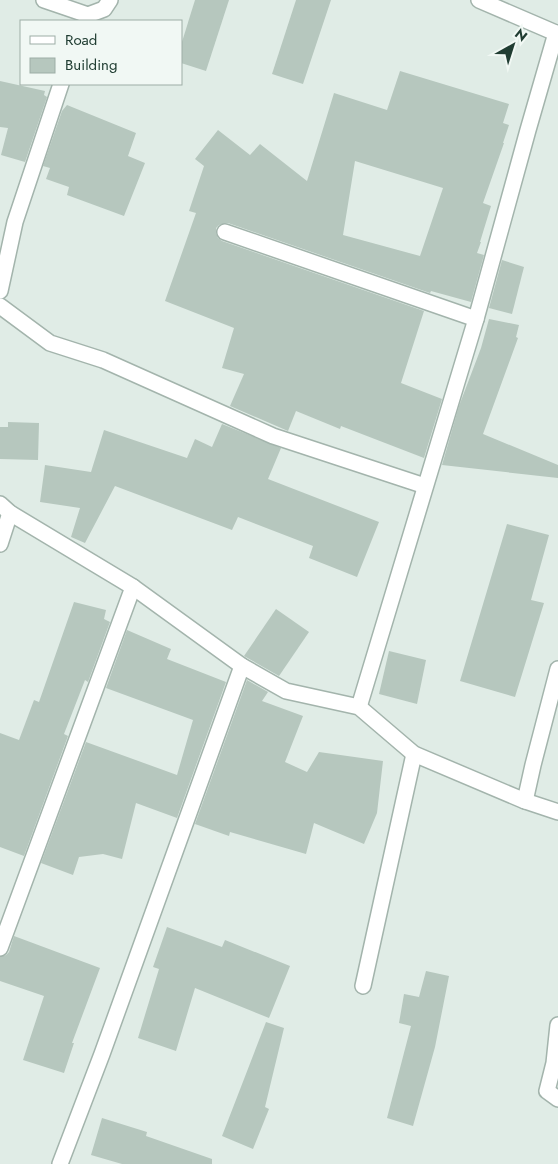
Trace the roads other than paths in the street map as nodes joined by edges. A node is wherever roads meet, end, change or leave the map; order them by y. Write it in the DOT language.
graph roads {
  1 [pos="44,0"];
  2 [pos="110,0"];
  3 [pos="478,0"];
  4 [pos="87,18"];
  5 [pos="557,34"];
  6 [pos="61,85"];
  7 [pos="225,232"];
  8 [pos="0,291"];
  9 [pos="0,306"];
  10 [pos="476,319"];
  11 [pos="425,486"];
  12 [pos="5,509"];
  13 [pos="0,544"];
  14 [pos="133,587"];
  15 [pos="242,666"];
  16 [pos="558,669"];
  17 [pos="360,707"];
  18 [pos="414,754"];
  19 [pos="526,800"];
  20 [pos="558,812"];
  21 [pos="0,948"];
  22 [pos="363,986"];
  23 [pos="558,1026"];
  24 [pos="558,1099"];
  25 [pos="60,1164"];
  1 -- 4 [label="street"];
  2 -- 4 [label="street"];
  3 -- 5 [label="street"];
  5 -- 10 [label="street"];
  6 -- 8 [label="street"];
  7 -- 10 [label="street"];
  9 -- 11 [label="street"];
  10 -- 11 [label="street"];
  11 -- 17 [label="street"];
  12 -- 13 [label="street"];
  12 -- 14 [label="street"];
  14 -- 15 [label="street"];
  14 -- 21 [label="street"];
  15 -- 17 [label="street"];
  15 -- 25 [label="street"];
  16 -- 19 [label="street"];
  17 -- 18 [label="street"];
  18 -- 19 [label="street"];
  18 -- 22 [label="street"];
  19 -- 20 [label="street"];
  23 -- 24 [label="street"];
}
